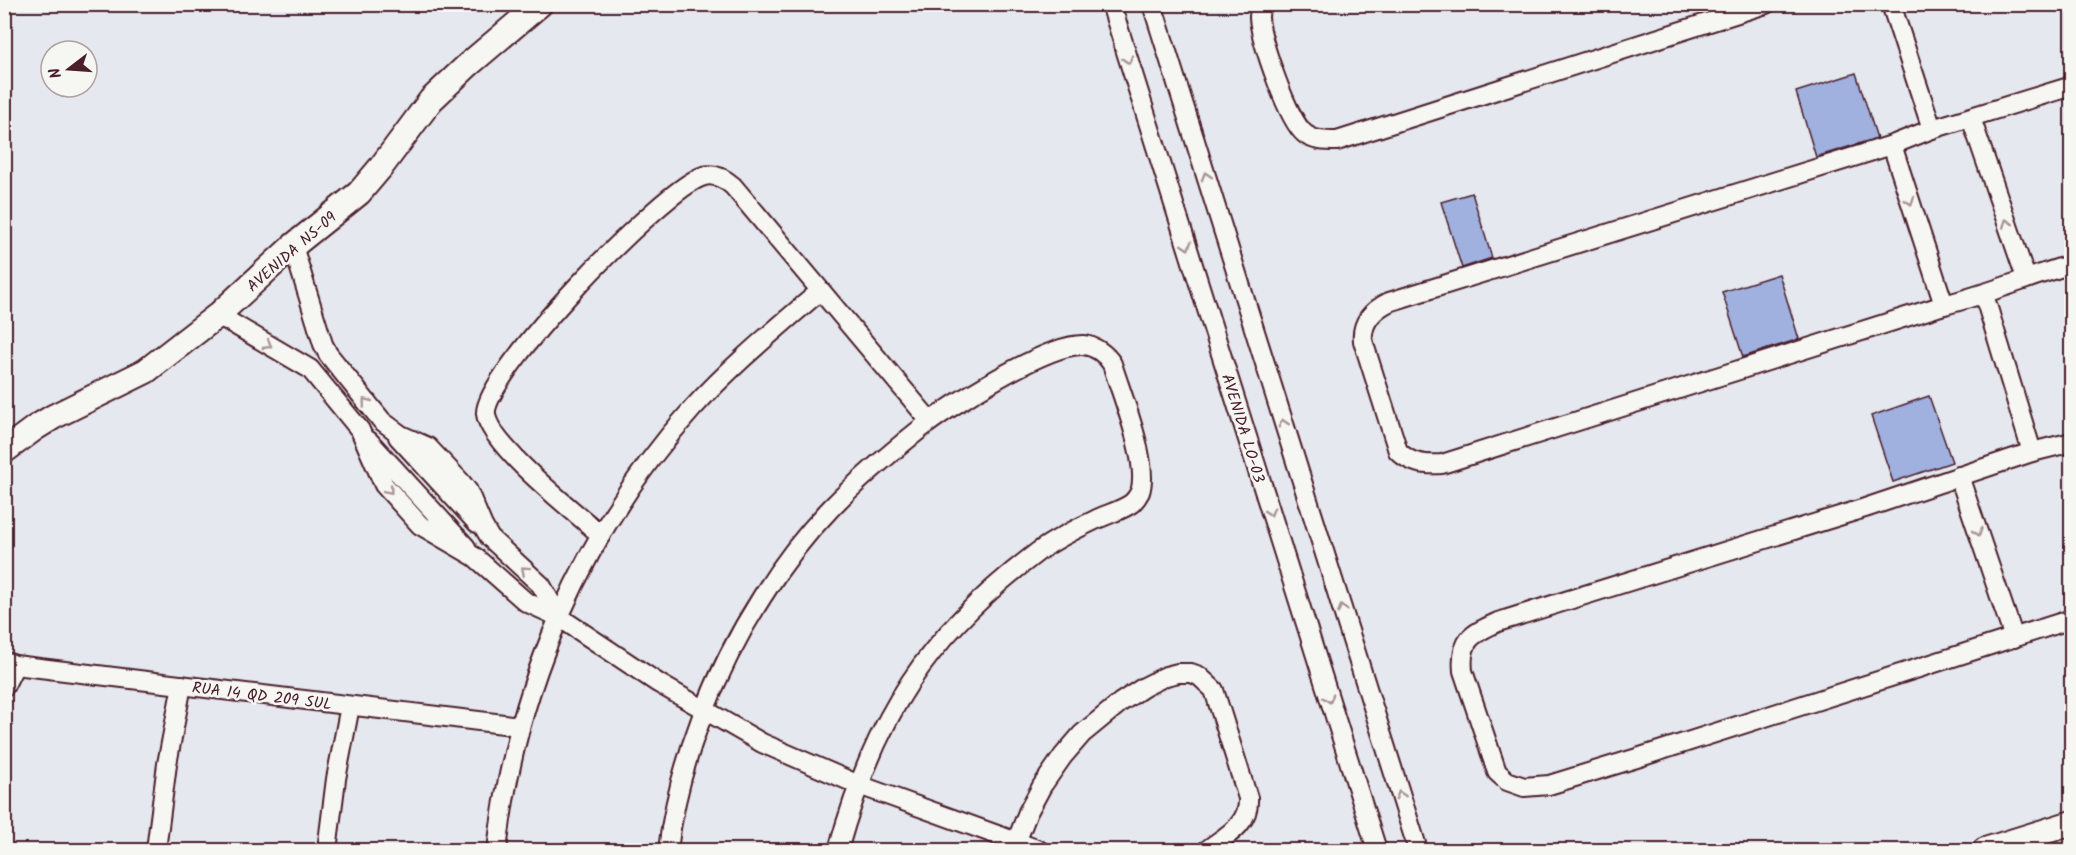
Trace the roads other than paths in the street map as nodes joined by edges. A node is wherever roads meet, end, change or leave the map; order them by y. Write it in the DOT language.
graph roads {
  1 [pos="540,4"];
  2 [pos="1111,4"];
  3 [pos="1152,4"];
  4 [pos="1261,4"];
  5 [pos="1891,5"];
  6 [pos="1757,6"];
  7 [pos="2072,86"];
  8 [pos="1971,118"];
  9 [pos="1932,129"];
  10 [pos="1892,145"];
  11 [pos="293,246"];
  12 [pos="2072,264"];
  13 [pos="2026,278"];
  14 [pos="820,291"];
  15 [pos="1984,295"];
  16 [pos="1944,305"];
  17 [pos="218,315"];
  18 [pos="330,357"];
  19 [pos="313,371"];
  20 [pos="930,422"];
  21 [pos="2072,442"];
  22 [pos="4,451"];
  23 [pos="2032,452"];
  24 [pos="1959,476"];
  25 [pos="601,535"];
  26 [pos="559,617"];
  27 [pos="2072,619"];
  28 [pos="2014,638"];
  29 [pos="10,663"];
  30 [pos="182,685"];
  31 [pos="4,687"];
  32 [pos="350,706"];
  33 [pos="705,712"];
  34 [pos="520,726"];
  35 [pos="859,785"];
  36 [pos="2072,824"];
  37 [pos="1015,846"];
  38 [pos="156,850"];
  39 [pos="327,850"];
  40 [pos="497,850"];
  41 [pos="668,850"];
  42 [pos="838,850"];
  43 [pos="1039,850"];
  44 [pos="1208,850"];
  45 [pos="1377,850"];
  46 [pos="1418,850"];
  47 [pos="1985,850"];
  1 -- 11 [label="street, AVENIDA NS-09"];
  2 -- 45 [label="street, AVENIDA LO-03, one-way"];
  46 -- 3 [label="street, one-way"];
  4 -- 6 [label="street"];
  5 -- 9 [label="street"];
  7 -- 8 [label="street"];
  8 -- 9 [label="street"];
  13 -- 8 [label="street, one-way"];
  9 -- 10 [label="street"];
  10 -- 16 [label="street, one-way"];
  10 -- 16 [label="street"];
  11 -- 17 [label="street, AVENIDA NS-09"];
  11 -- 18 [label="street"];
  12 -- 13 [label="street"];
  13 -- 15 [label="street"];
  14 -- 20 [label="street"];
  14 -- 25 [label="street"];
  14 -- 25 [label="street"];
  15 -- 16 [label="street"];
  15 -- 23 [label="street"];
  17 -- 19 [label="street, one-way"];
  17 -- 22 [label="street, AVENIDA NS-09"];
  18 -- 19 [label="street"];
  26 -- 18 [label="street, one-way"];
  19 -- 26 [label="street, one-way"];
  20 -- 33 [label="street"];
  20 -- 35 [label="street"];
  21 -- 23 [label="street"];
  23 -- 24 [label="street"];
  24 -- 28 [label="street, one-way"];
  24 -- 28 [label="street"];
  25 -- 26 [label="street"];
  26 -- 33 [label="street"];
  26 -- 34 [label="street"];
  27 -- 28 [label="street"];
  29 -- 30 [label="street, RUA 14 QD 209 SUL"];
  29 -- 31 [label="street"];
  30 -- 32 [label="street, RUA 14 QD 209 SUL"];
  30 -- 38 [label="street"];
  32 -- 34 [label="street, RUA 14 QD 209 SUL"];
  32 -- 39 [label="street"];
  33 -- 35 [label="street"];
  33 -- 41 [label="street"];
  34 -- 40 [label="street"];
  35 -- 37 [label="street"];
  35 -- 42 [label="street"];
  36 -- 47 [label="street"];
  37 -- 43 [label="street"];
  37 -- 44 [label="street"];
}
